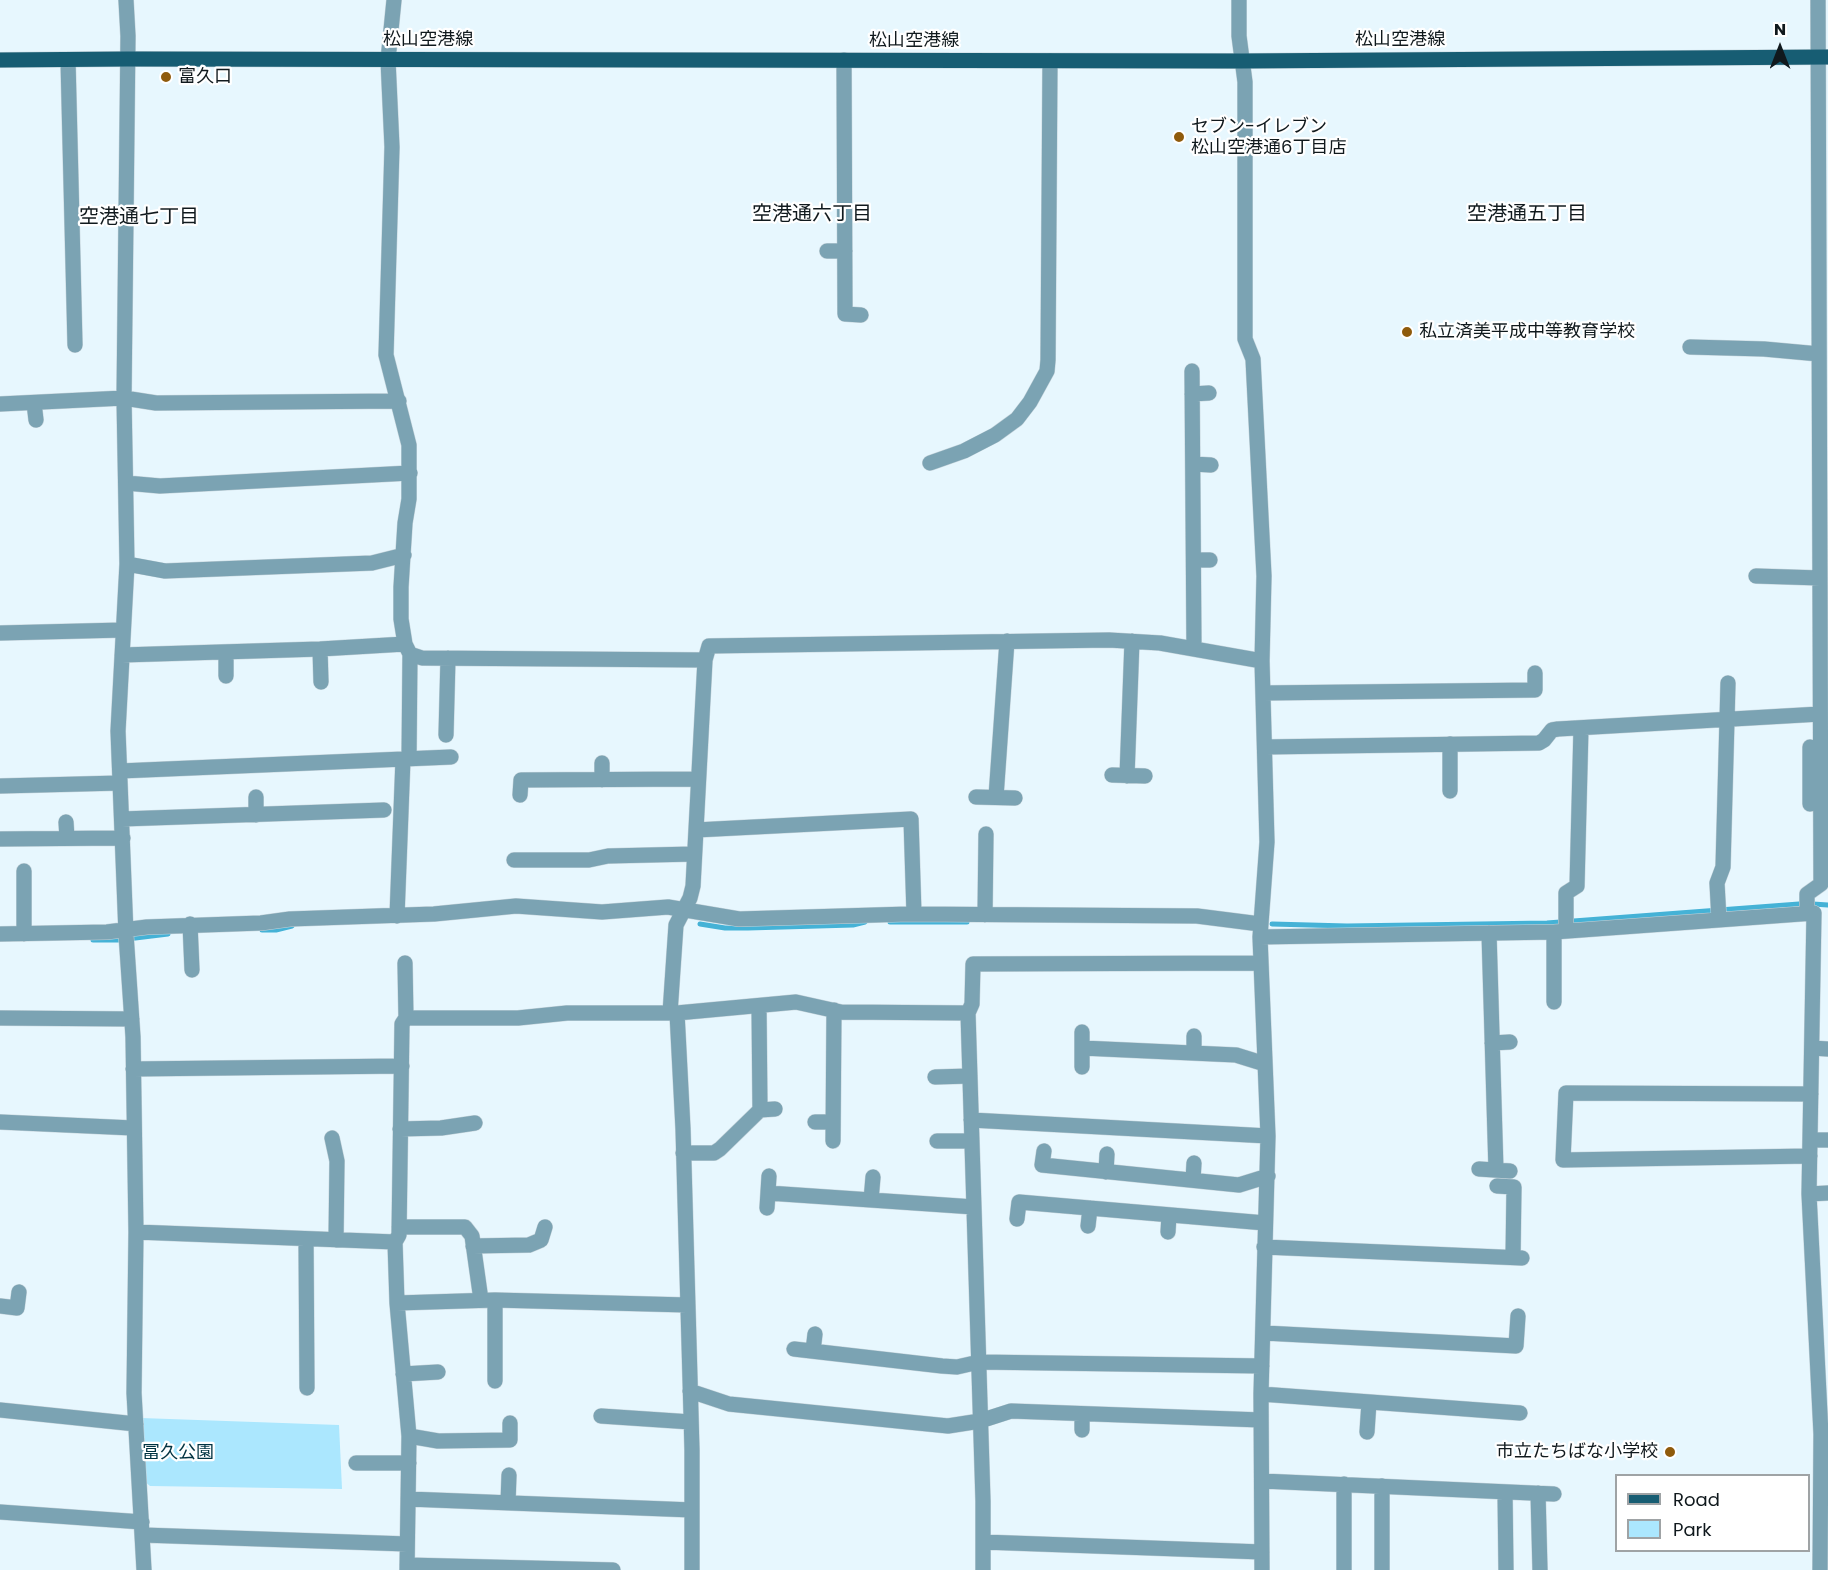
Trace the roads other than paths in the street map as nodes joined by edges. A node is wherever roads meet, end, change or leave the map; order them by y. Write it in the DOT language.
graph roads {
  1 [pos="126,0"];
  2 [pos="394,0"];
  3 [pos="1239,0"];
  4 [pos="1818,0"];
  5 [pos="1823,57"];
  6 [pos="127,59"];
  7 [pos="0,60"];
  8 [pos="68,60"];
  9 [pos="388,60"];
  10 [pos="844,60"];
  11 [pos="1050,61"];
  12 [pos="1241,61"];
  13 [pos="844,173"];
  14 [pos="861,173"];
  15 [pos="827,251"];
  16 [pos="845,251"];
  17 [pos="861,315"];
  18 [pos="75,345"];
  19 [pos="1690,347"];
  20 [pos="1819,354"];
  21 [pos="1192,371"];
  22 [pos="1209,393"];
  23 [pos="1192,394"];
  24 [pos="124,398"];
  25 [pos="399,401"];
  26 [pos="34,403"];
  27 [pos="0,404"];
  28 [pos="36,420"];
  29 [pos="930,463"];
  30 [pos="1192,464"];
  31 [pos="1211,465"];
  32 [pos="410,473"];
  33 [pos="126,483"];
  34 [pos="404,555"];
  35 [pos="1194,560"];
  36 [pos="1210,560"];
  37 [pos="127,564"];
  38 [pos="1756,576"];
  39 [pos="1820,578"];
  40 [pos="123,630"];
  41 [pos="0,633"];
  42 [pos="1824,634"];
  43 [pos="1007,641"];
  44 [pos="1132,641"];
  45 [pos="408,649"];
  46 [pos="1194,649"];
  47 [pos="320,650"];
  48 [pos="226,652"];
  49 [pos="122,656"];
  50 [pos="448,658"];
  51 [pos="705,660"];
  52 [pos="1262,661"];
  53 [pos="1536,673"];
  54 [pos="226,676"];
  55 [pos="321,682"];
  56 [pos="1728,683"];
  57 [pos="1263,693"];
  58 [pos="1815,714"];
  59 [pos="1728,719"];
  60 [pos="1581,728"];
  61 [pos="446,735"];
  62 [pos="1450,744"];
  63 [pos="1265,747"];
  64 [pos="451,757"];
  65 [pos="406,759"];
  66 [pos="602,763"];
  67 [pos="1145,776"];
  68 [pos="120,777"];
  69 [pos="698,779"];
  70 [pos="602,780"];
  71 [pos="0,786"];
  72 [pos="1450,791"];
  73 [pos="368,795"];
  74 [pos="520,795"];
  75 [pos="976,796"];
  76 [pos="256,797"];
  77 [pos="996,797"];
  78 [pos="1016,798"];
  79 [pos="1810,804"];
  80 [pos="256,814"];
  81 [pos="122,819"];
  82 [pos="66,822"];
  83 [pos="696,831"];
  84 [pos="986,834"];
  85 [pos="66,838"];
  86 [pos="123,838"];
  87 [pos="0,839"];
  88 [pos="694,855"];
  89 [pos="514,861"];
  90 [pos="24,871"];
  91 [pos="684,909"];
  92 [pos="1719,913"];
  93 [pos="914,914"];
  94 [pos="1816,914"];
  95 [pos="984,915"];
  96 [pos="397,916"];
  97 [pos="190,924"];
  98 [pos="1563,926"];
  99 [pos="1260,930"];
  100 [pos="1489,933"];
  101 [pos="0,934"];
  102 [pos="24,934"];
  103 [pos="126,936"];
  104 [pos="405,963"];
  105 [pos="1261,963"];
  106 [pos="192,970"];
  107 [pos="1554,1002"];
  108 [pos="759,1006"];
  109 [pos="834,1010"];
  110 [pos="674,1013"];
  111 [pos="968,1013"];
  112 [pos="0,1018"];
  113 [pos="406,1018"];
  114 [pos="132,1019"];
  115 [pos="1194,1035"];
  116 [pos="1510,1042"];
  117 [pos="1492,1043"];
  118 [pos="1812,1048"];
  119 [pos="1828,1049"];
  120 [pos="1194,1053"];
  121 [pos="1265,1064"];
  122 [pos="402,1065"];
  123 [pos="1082,1067"];
  124 [pos="133,1070"];
  125 [pos="970,1076"];
  126 [pos="935,1077"];
  127 [pos="1811,1094"];
  128 [pos="971,1120"];
  129 [pos="0,1122"];
  130 [pos="815,1122"];
  131 [pos="833,1122"];
  132 [pos="476,1124"];
  133 [pos="133,1128"];
  134 [pos="400,1129"];
  135 [pos="1268,1136"];
  136 [pos="332,1138"];
  137 [pos="1810,1140"];
  138 [pos="1828,1140"];
  139 [pos="937,1141"];
  140 [pos="972,1141"];
  141 [pos="833,1142"];
  142 [pos="1044,1151"];
  143 [pos="683,1154"];
  144 [pos="1107,1154"];
  145 [pos="1810,1156"];
  146 [pos="1194,1163"];
  147 [pos="1479,1169"];
  148 [pos="1106,1172"];
  149 [pos="769,1176"];
  150 [pos="1268,1176"];
  151 [pos="1501,1176"];
  152 [pos="873,1177"];
  153 [pos="1192,1180"];
  154 [pos="1828,1193"];
  155 [pos="1809,1194"];
  156 [pos="871,1200"];
  157 [pos="974,1207"];
  158 [pos="1090,1208"];
  159 [pos="1169,1215"];
  160 [pos="1017,1219"];
  161 [pos="1266,1223"];
  162 [pos="1088,1226"];
  163 [pos="545,1227"];
  164 [pos="136,1232"];
  165 [pos="1168,1232"];
  166 [pos="397,1235"];
  167 [pos="306,1239"];
  168 [pos="336,1240"];
  169 [pos="473,1246"];
  170 [pos="1264,1246"];
  171 [pos="19,1292"];
  172 [pos="488,1300"];
  173 [pos="397,1303"];
  174 [pos="687,1305"];
  175 [pos="0,1306"];
  176 [pos="1518,1316"];
  177 [pos="1264,1333"];
  178 [pos="815,1334"];
  179 [pos="893,1346"];
  180 [pos="794,1349"];
  181 [pos="813,1351"];
  182 [pos="891,1361"];
  183 [pos="979,1362"];
  184 [pos="1262,1366"];
  185 [pos="438,1372"];
  186 [pos="403,1374"];
  187 [pos="495,1381"];
  188 [pos="307,1388"];
  189 [pos="690,1391"];
  190 [pos="1262,1394"];
  191 [pos="1369,1402"];
  192 [pos="0,1410"];
  193 [pos="1520,1413"];
  194 [pos="1082,1414"];
  195 [pos="601,1416"];
  196 [pos="1262,1420"];
  197 [pos="980,1421"];
  198 [pos="691,1422"];
  199 [pos="510,1423"];
  200 [pos="136,1424"];
  201 [pos="1082,1430"];
  202 [pos="1367,1432"];
  203 [pos="410,1436"];
  204 [pos="356,1463"];
  205 [pos="409,1463"];
  206 [pos="509,1475"];
  207 [pos="1262,1481"];
  208 [pos="1344,1484"];
  209 [pos="1382,1486"];
  210 [pos="1505,1492"];
  211 [pos="1538,1493"];
  212 [pos="1554,1494"];
  213 [pos="408,1499"];
  214 [pos="508,1503"];
  215 [pos="692,1510"];
  216 [pos="0,1512"];
  217 [pos="143,1528"];
  218 [pos="1824,1539"];
  219 [pos="983,1542"];
  220 [pos="407,1544"];
  221 [pos="1262,1552"];
  222 [pos="407,1567"];
  223 [pos="144,1570"];
  224 [pos="613,1570"];
  225 [pos="692,1570"];
  226 [pos="983,1570"];
  227 [pos="1262,1570"];
  228 [pos="1344,1570"];
  229 [pos="1382,1570"];
  230 [pos="1506,1570"];
  231 [pos="1540,1570"];
  232 [pos="1820,1570"];
  1 -- 6 [label="street"];
  2 -- 9 [label="street"];
  3 -- 12 [label="street"];
  4 -- 5 [label="street"];
  5 -- 12 [label="main road, 松山空港線"];
  5 -- 20 [label="street"];
  6 -- 8 [label="main road, 松山空港線"];
  6 -- 9 [label="main road, 松山空港線"];
  6 -- 24 [label="street"];
  7 -- 8 [label="main road, 松山空港線"];
  8 -- 18 [label="street"];
  9 -- 10 [label="main road, 松山空港線"];
  9 -- 25 [label="street"];
  10 -- 11 [label="main road, 松山空港線"];
  10 -- 13 [label="street"];
  11 -- 12 [label="main road, 松山空港線"];
  11 -- 29 [label="street"];
  12 -- 52 [label="street"];
  13 -- 14 [label="street"];
  13 -- 16 [label="street"];
  15 -- 16 [label="street"];
  16 -- 17 [label="street"];
  19 -- 20 [label="street"];
  20 -- 39 [label="street"];
  21 -- 23 [label="street"];
  22 -- 23 [label="street"];
  23 -- 30 [label="street"];
  24 -- 25 [label="street"];
  24 -- 26 [label="street"];
  24 -- 33 [label="street"];
  25 -- 32 [label="street"];
  26 -- 27 [label="street"];
  26 -- 28 [label="street"];
  30 -- 31 [label="street"];
  30 -- 35 [label="street"];
  32 -- 33 [label="street"];
  32 -- 34 [label="street"];
  33 -- 37 [label="street"];
  34 -- 37 [label="street"];
  34 -- 45 [label="street"];
  35 -- 36 [label="street"];
  35 -- 46 [label="street"];
  37 -- 40 [label="street"];
  38 -- 39 [label="street"];
  39 -- 42 [label="street"];
  40 -- 41 [label="street"];
  40 -- 49 [label="street"];
  42 -- 58 [label="street"];
  43 -- 44 [label="street"];
  43 -- 51 [label="street"];
  43 -- 77 [label="street"];
  44 -- 46 [label="street"];
  44 -- 67 [label="street"];
  45 -- 47 [label="street"];
  45 -- 50 [label="street"];
  45 -- 65 [label="street"];
  46 -- 52 [label="street"];
  47 -- 48 [label="street"];
  47 -- 55 [label="street"];
  48 -- 49 [label="street"];
  48 -- 54 [label="street"];
  49 -- 68 [label="street"];
  50 -- 51 [label="street"];
  50 -- 61 [label="street"];
  51 -- 69 [label="street"];
  52 -- 57 [label="street"];
  53 -- 57 [label="street"];
  56 -- 59 [label="street"];
  57 -- 63 [label="street"];
  58 -- 59 [label="street"];
  58 -- 79 [label="street"];
  58 -- 94 [label="street"];
  59 -- 60 [label="street"];
  59 -- 92 [label="street"];
  60 -- 62 [label="street"];
  60 -- 98 [label="street"];
  62 -- 63 [label="street"];
  62 -- 72 [label="street"];
  63 -- 99 [label="street"];
  64 -- 65 [label="street"];
  65 -- 68 [label="street"];
  65 -- 96 [label="street"];
  66 -- 70 [label="street"];
  68 -- 71 [label="street"];
  68 -- 81 [label="street"];
  69 -- 70 [label="street"];
  69 -- 83 [label="street"];
  70 -- 74 [label="street"];
  73 -- 80 [label="street"];
  75 -- 77 [label="street"];
  76 -- 80 [label="street"];
  77 -- 78 [label="street"];
  80 -- 81 [label="street"];
  81 -- 86 [label="street"];
  82 -- 85 [label="street"];
  83 -- 88 [label="street"];
  83 -- 93 [label="street"];
  84 -- 95 [label="street"];
  85 -- 86 [label="street"];
  85 -- 87 [label="street"];
  86 -- 103 [label="street"];
  88 -- 89 [label="street"];
  88 -- 91 [label="street"];
  90 -- 102 [label="street"];
  91 -- 93 [label="street"];
  91 -- 96 [label="street"];
  91 -- 110 [label="street"];
  92 -- 94 [label="street"];
  92 -- 98 [label="street"];
  93 -- 95 [label="street"];
  94 -- 118 [label="street"];
  95 -- 99 [label="street"];
  96 -- 97 [label="street"];
  97 -- 103 [label="street"];
  97 -- 106 [label="street"];
  98 -- 100 [label="street"];
  98 -- 107 [label="street"];
  99 -- 100 [label="street"];
  99 -- 105 [label="street"];
  100 -- 117 [label="street"];
  101 -- 102 [label="street"];
  102 -- 103 [label="street"];
  103 -- 114 [label="street"];
  104 -- 113 [label="street"];
  105 -- 111 [label="street"];
  105 -- 121 [label="street"];
  108 -- 109 [label="street"];
  108 -- 110 [label="street"];
  108 -- 143 [label="street"];
  109 -- 111 [label="street"];
  109 -- 131 [label="street"];
  110 -- 113 [label="street"];
  110 -- 143 [label="street"];
  111 -- 125 [label="street"];
  112 -- 114 [label="street"];
  113 -- 122 [label="street"];
  114 -- 124 [label="street"];
  115 -- 120 [label="street"];
  116 -- 117 [label="street"];
  117 -- 151 [label="street"];
  118 -- 119 [label="street"];
  118 -- 127 [label="street"];
  120 -- 121 [label="street"];
  120 -- 123 [label="street"];
  121 -- 135 [label="street"];
  122 -- 124 [label="street"];
  122 -- 134 [label="street"];
  124 -- 133 [label="street"];
  125 -- 126 [label="street"];
  125 -- 128 [label="street"];
  127 -- 137 [label="street"];
  127 -- 145 [label="street"];
  128 -- 135 [label="street"];
  128 -- 140 [label="street"];
  129 -- 133 [label="street"];
  130 -- 131 [label="street"];
  131 -- 141 [label="street"];
  132 -- 134 [label="street"];
  133 -- 164 [label="street"];
  134 -- 166 [label="street"];
  135 -- 150 [label="street"];
  136 -- 168 [label="street"];
  137 -- 138 [label="street"];
  137 -- 145 [label="street"];
  139 -- 140 [label="street"];
  140 -- 157 [label="street"];
  142 -- 148 [label="street"];
  143 -- 174 [label="street"];
  144 -- 148 [label="street"];
  145 -- 155 [label="street"];
  146 -- 153 [label="street"];
  147 -- 151 [label="street"];
  148 -- 153 [label="street"];
  149 -- 156 [label="street"];
  150 -- 153 [label="street"];
  150 -- 161 [label="street"];
  151 -- 170 [label="street"];
  152 -- 156 [label="street"];
  154 -- 155 [label="street"];
  155 -- 218 [label="street"];
  156 -- 157 [label="street"];
  157 -- 183 [label="street"];
  158 -- 159 [label="street"];
  158 -- 160 [label="street"];
  158 -- 162 [label="street"];
  159 -- 161 [label="street"];
  159 -- 165 [label="street"];
  161 -- 170 [label="street"];
  163 -- 169 [label="street"];
  164 -- 167 [label="street"];
  164 -- 200 [label="street"];
  166 -- 168 [label="street"];
  166 -- 169 [label="street"];
  166 -- 173 [label="street"];
  167 -- 168 [label="street"];
  167 -- 188 [label="street"];
  169 -- 172 [label="street"];
  170 -- 177 [label="street"];
  171 -- 175 [label="street"];
  172 -- 173 [label="street"];
  172 -- 174 [label="street"];
  172 -- 187 [label="street"];
  173 -- 186 [label="street"];
  174 -- 189 [label="street"];
  176 -- 177 [label="street"];
  177 -- 184 [label="street"];
  178 -- 181 [label="street"];
  179 -- 182 [label="street"];
  180 -- 181 [label="street"];
  181 -- 182 [label="street"];
  182 -- 183 [label="street"];
  183 -- 184 [label="street"];
  183 -- 197 [label="street"];
  184 -- 190 [label="street"];
  185 -- 186 [label="street"];
  186 -- 203 [label="street"];
  189 -- 197 [label="street"];
  189 -- 198 [label="street"];
  190 -- 191 [label="street"];
  190 -- 196 [label="street"];
  191 -- 193 [label="street"];
  191 -- 202 [label="street"];
  192 -- 200 [label="street"];
  194 -- 196 [label="street"];
  194 -- 197 [label="street"];
  194 -- 201 [label="street"];
  195 -- 198 [label="street"];
  196 -- 207 [label="street"];
  197 -- 219 [label="street"];
  198 -- 215 [label="street"];
  199 -- 203 [label="street"];
  200 -- 217 [label="street"];
  203 -- 205 [label="street"];
  204 -- 205 [label="street"];
  205 -- 213 [label="street"];
  206 -- 214 [label="street"];
  207 -- 208 [label="street"];
  207 -- 221 [label="street"];
  208 -- 209 [label="street"];
  208 -- 228 [label="street"];
  209 -- 210 [label="street"];
  209 -- 229 [label="street"];
  210 -- 211 [label="street"];
  210 -- 230 [label="street"];
  211 -- 212 [label="street"];
  211 -- 231 [label="street"];
  213 -- 214 [label="street"];
  213 -- 220 [label="street"];
  214 -- 215 [label="street"];
  215 -- 225 [label="street"];
  216 -- 217 [label="street"];
  217 -- 220 [label="street"];
  217 -- 223 [label="street"];
  218 -- 232 [label="street"];
  219 -- 221 [label="street"];
  219 -- 226 [label="street"];
  220 -- 222 [label="street"];
  221 -- 227 [label="street"];
  222 -- 224 [label="street"];
}
